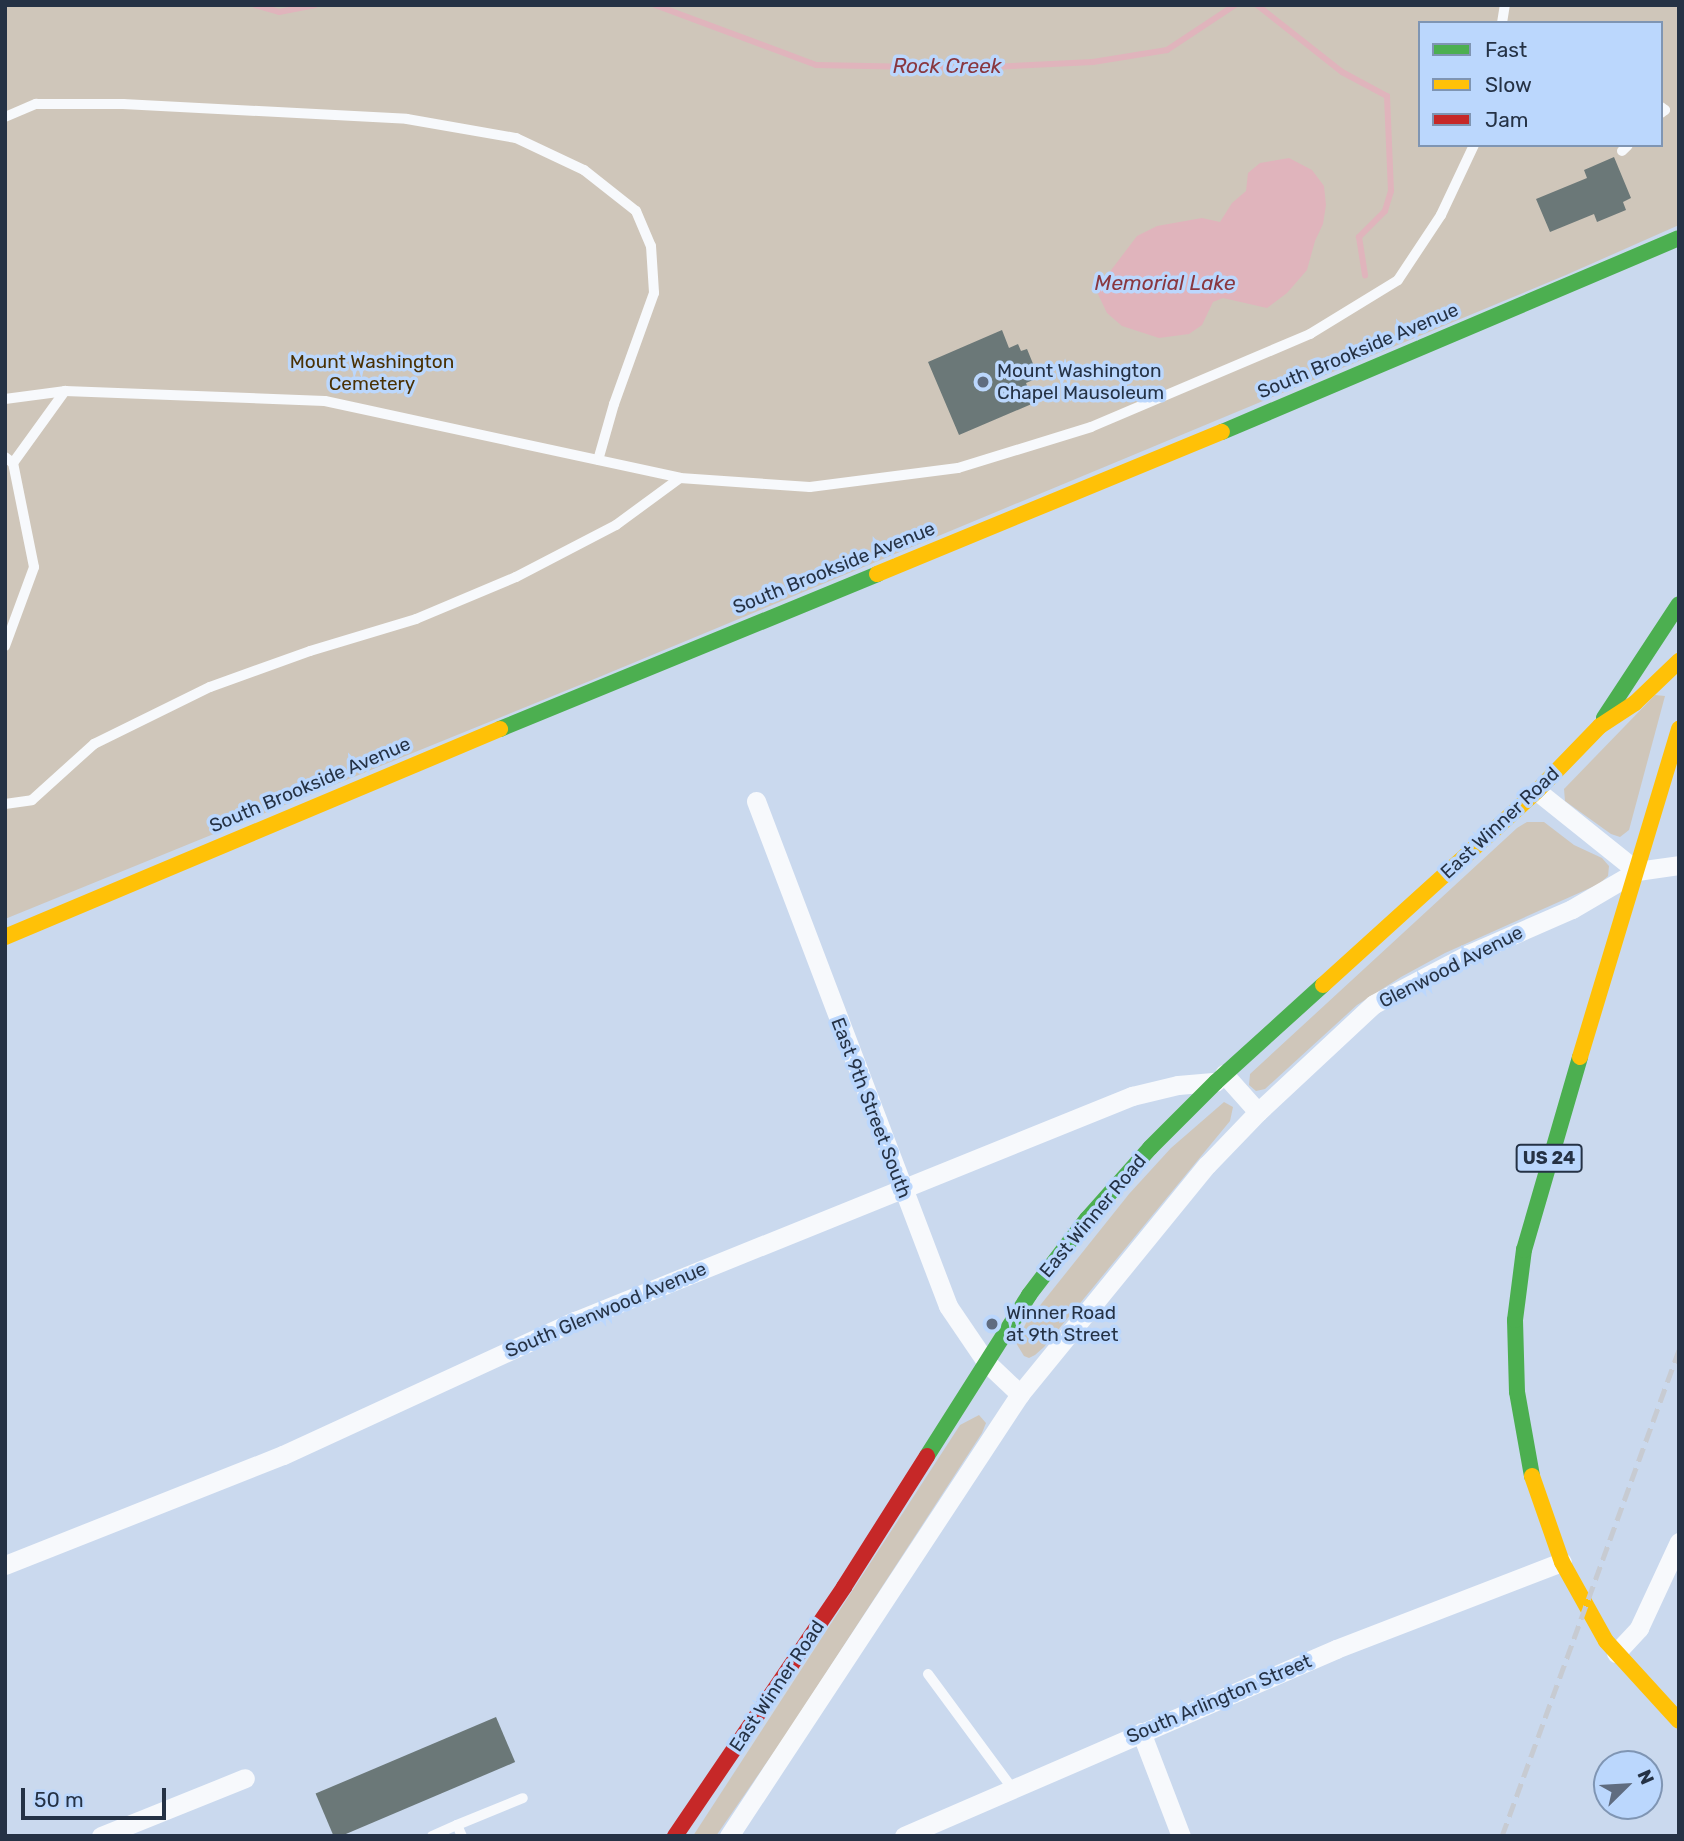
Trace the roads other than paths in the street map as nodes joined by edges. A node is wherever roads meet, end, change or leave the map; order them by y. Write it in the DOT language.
graph roads {
  1 [pos="5,117"];
  2 [pos="1473,147"];
  3 [pos="1679,237"];
  4 [pos="65,391"];
  5 [pos="5,399"];
  6 [pos="9,460"];
  7 [pos="598,460"];
  8 [pos="680,478"];
  9 [pos="1679,604"];
  10 [pos="5,646"];
  11 [pos="1679,661"];
  12 [pos="1601,726"];
  13 [pos="1679,729"];
  14 [pos="1537,791"];
  15 [pos="756,801"];
  16 [pos="5,804"];
  17 [pos="1679,865"];
  18 [pos="1637,871"];
  19 [pos="5,937"];
  20 [pos="1220,1078"];
  21 [pos="1258,1112"];
  22 [pos="901,1190"];
  23 [pos="986,1362"];
  24 [pos="1020,1394"];
  25 [pos="1679,1542"];
  26 [pos="1562,1562"];
  27 [pos="5,1565"];
  28 [pos="1616,1653"];
  29 [pos="928,1674"];
  30 [pos="1679,1721"];
  31 [pos="1141,1732"];
  32 [pos="245,1778"];
  33 [pos="1012,1788"];
  34 [pos="523,1798"];
  35 [pos="457,1825"];
  36 [pos="101,1836"];
  37 [pos="432,1836"];
  38 [pos="461,1836"];
  39 [pos="675,1836"];
  40 [pos="729,1836"];
  41 [pos="904,1836"];
  42 [pos="1181,1836"];
  1 -- 7 [label="lane"];
  2 -- 8 [label="lane"];
  3 -- 19 [label="street, South Brookside Avenue"];
  4 -- 5 [label="lane"];
  4 -- 6 [label="lane"];
  4 -- 7 [label="lane"];
  6 -- 10 [label="lane"];
  7 -- 8 [label="lane"];
  8 -- 16 [label="lane"];
  9 -- 12 [label="street, East Winner Road"];
  11 -- 12 [label="street, East Winner Road"];
  12 -- 14 [label="street, East Winner Road"];
  13 -- 18 [label="street, US 24"];
  14 -- 18 [label="street"];
  14 -- 20 [label="street, East Winner Road"];
  15 -- 22 [label="street, East 9th Street South"];
  17 -- 18 [label="street"];
  18 -- 21 [label="street, Glenwood Avenue"];
  18 -- 26 [label="street, US 24"];
  20 -- 21 [label="street"];
  20 -- 22 [label="street, South Glenwood Avenue"];
  20 -- 23 [label="street, East Winner Road"];
  21 -- 24 [label="street"];
  22 -- 23 [label="street, East 9th Street South"];
  22 -- 27 [label="street, South Glenwood Avenue"];
  23 -- 24 [label="street, East 9th Street South"];
  23 -- 39 [label="street, East Winner Road"];
  24 -- 40 [label="street"];
  25 -- 28 [label="street"];
  26 -- 28 [label="street, US 24"];
  26 -- 31 [label="street, South Arlington Street"];
  28 -- 30 [label="street, US 24"];
  29 -- 33 [label="lane"];
  31 -- 33 [label="street, South Arlington Street"];
  31 -- 42 [label="street"];
  32 -- 36 [label="street"];
  33 -- 41 [label="street, South Arlington Street"];
  34 -- 35 [label="lane"];
  35 -- 37 [label="lane"];
  35 -- 38 [label="lane"];
}
